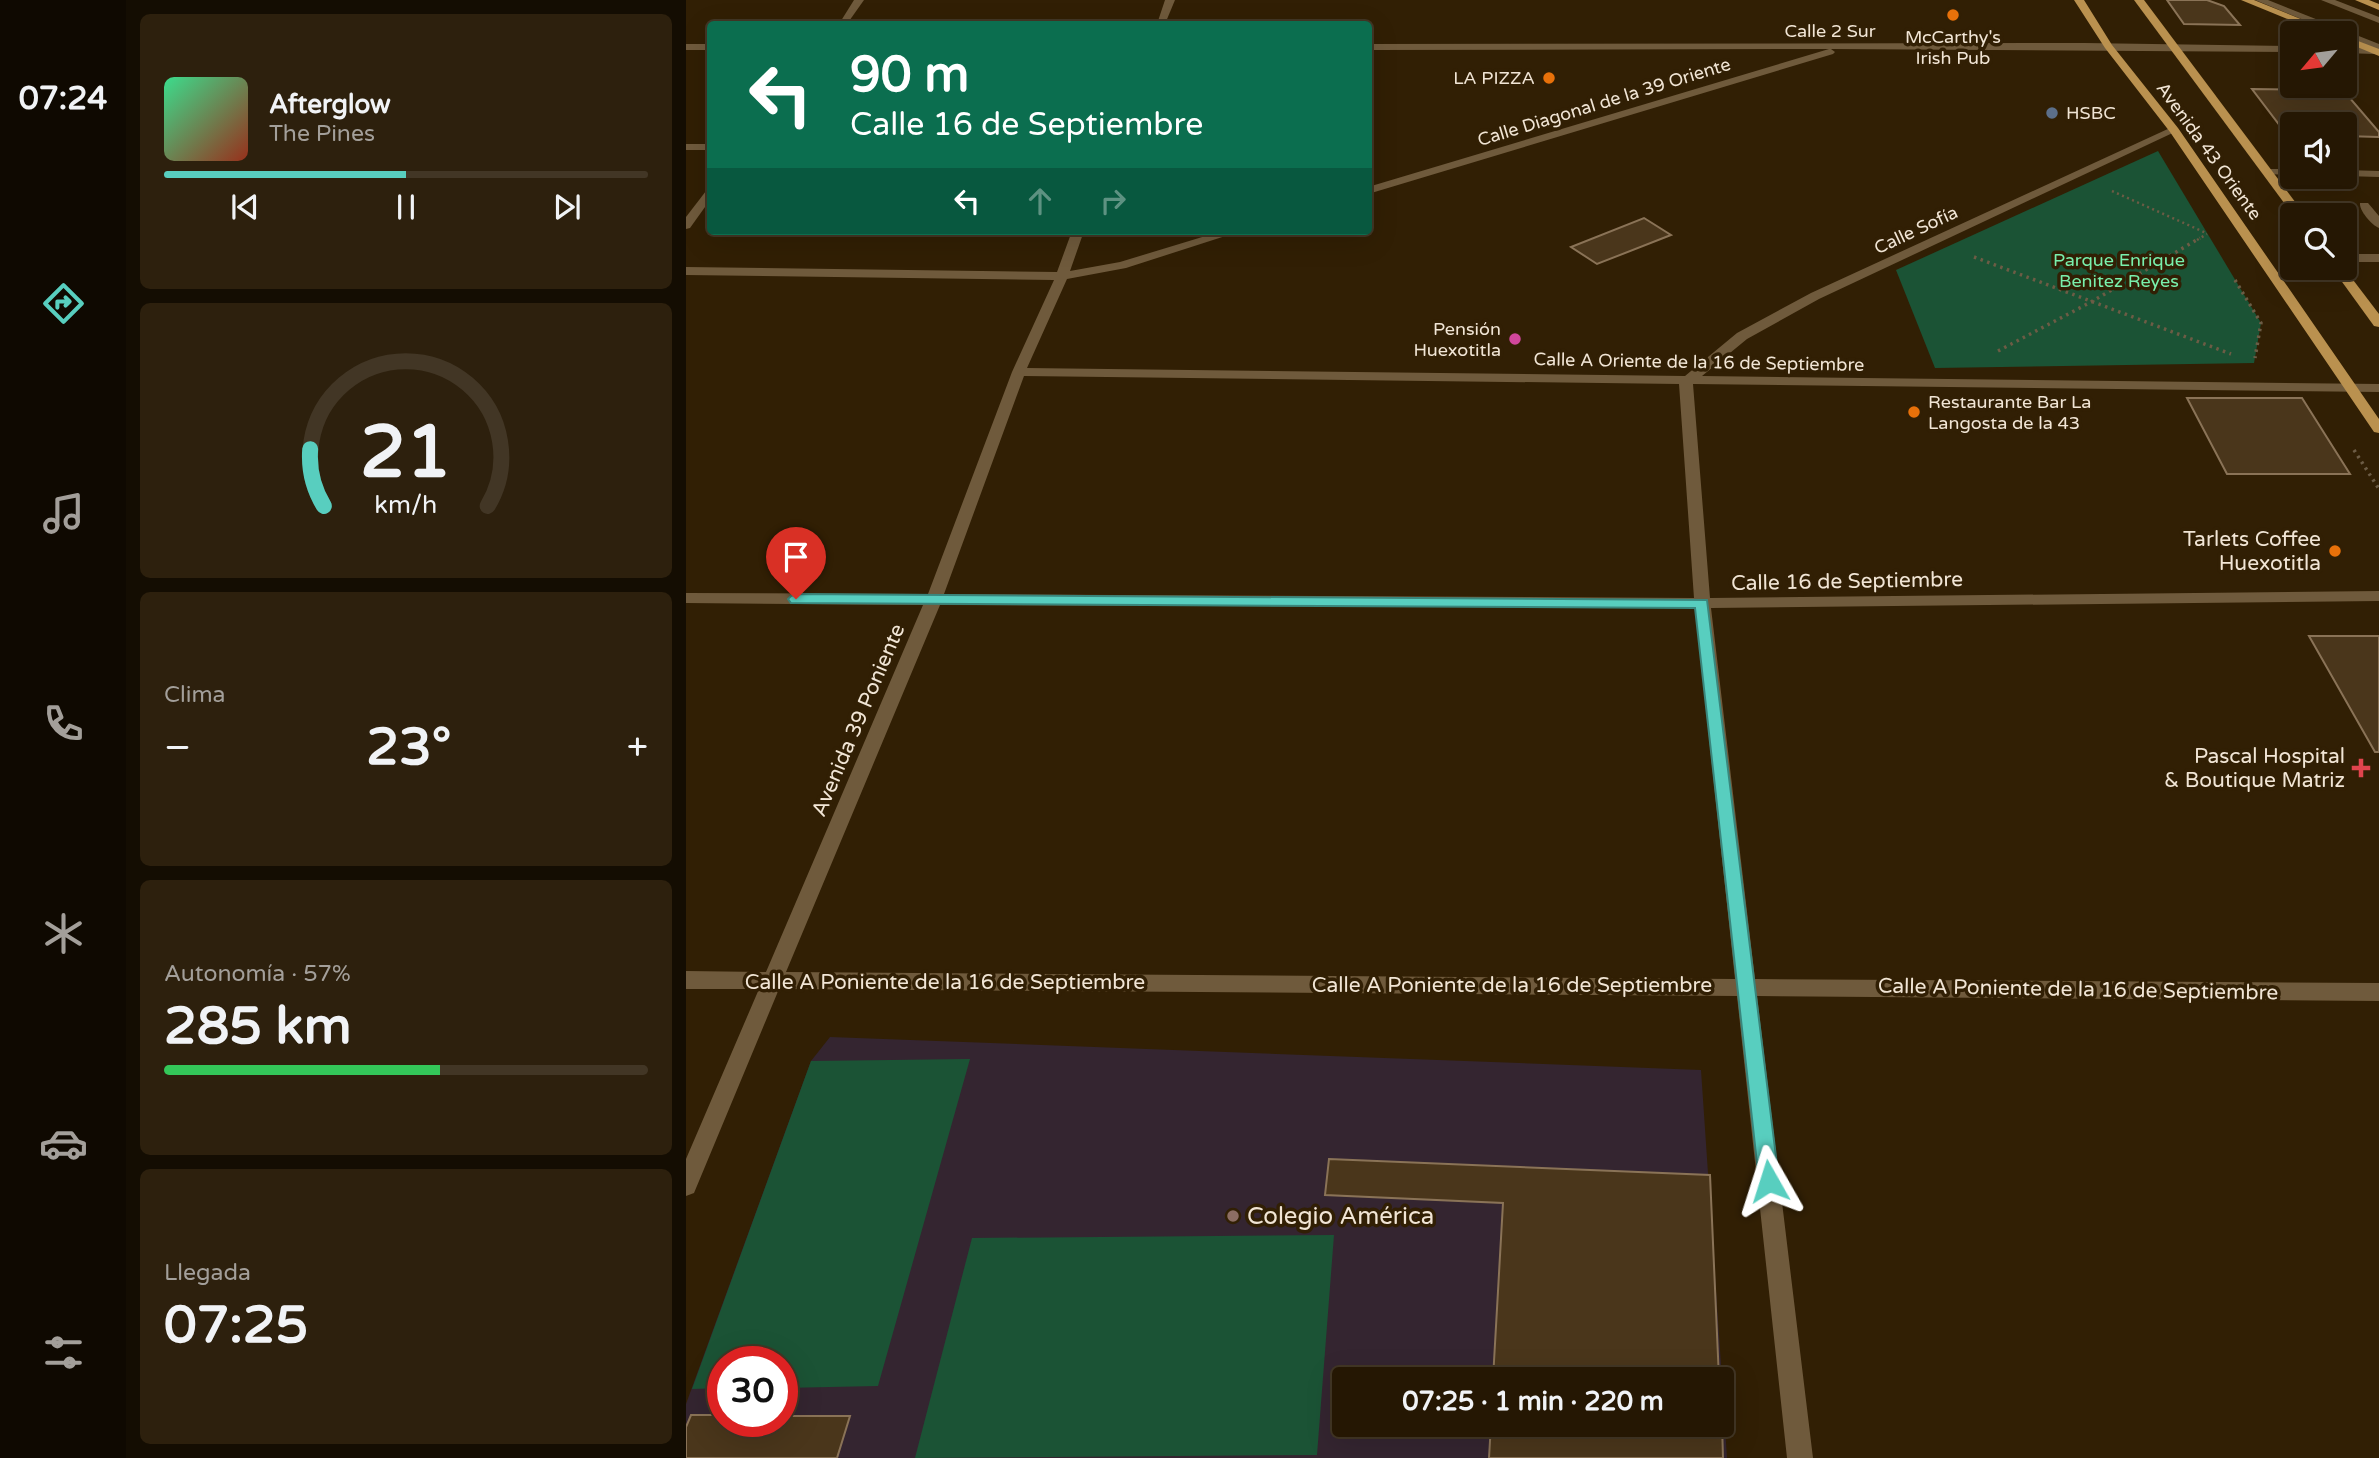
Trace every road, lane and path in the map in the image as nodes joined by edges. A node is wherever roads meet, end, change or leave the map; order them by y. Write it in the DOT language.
graph roads {
  1 [pos="859,0"];
  2 [pos="1170,0"];
  3 [pos="2079,0"];
  4 [pos="2139,0"];
  5 [pos="2246,0"];
  6 [pos="2260,0"];
  7 [pos="2326,0"];
  8 [pos="2360,0"];
  9 [pos="2379,7"];
  10 [pos="2379,20"];
  11 [pos="845,21"];
  12 [pos="1162,21"];
  13 [pos="2299,21"];
  14 [pos="2314,21"];
  15 [pos="2357,39"];
  16 [pos="2357,43"];
  17 [pos="1850,46"];
  18 [pos="2108,46"];
  19 [pos="686,47"];
  20 [pos="707,47"];
  21 [pos="1372,47"];
  22 [pos="2173,47"];
  23 [pos="2280,49"];
  24 [pos="2357,50"];
  25 [pos="2378,50"];
  26 [pos="2174,130"];
  27 [pos="707,147"];
  28 [pos="686,148"];
  29 [pos="2267,172"];
  30 [pos="2280,172"];
  31 [pos="2357,173"];
  32 [pos="2379,174"];
  33 [pos="2102,186"];
  34 [pos="1372,190"];
  35 [pos="707,197"];
  36 [pos="2290,203"];
  37 [pos="2364,205"];
  38 [pos="686,225"];
  39 [pos="2379,225"];
  40 [pos="2207,233"];
  41 [pos="1077,235"];
  42 [pos="1222,235"];
  43 [pos="2214,245"];
  44 [pos="1971,256"];
  45 [pos="2357,258"];
  46 [pos="2379,258"];
  47 [pos="686,271"];
  48 [pos="1062,276"];
  49 [pos="2234,278"];
  50 [pos="2347,280"];
  51 [pos="2091,302"];
  52 [pos="2379,323"];
  53 [pos="1989,356"];
  54 [pos="2241,358"];
  55 [pos="2254,363"];
  56 [pos="1019,372"];
  57 [pos="1686,382"];
  58 [pos="2351,388"];
  59 [pos="2379,388"];
  60 [pos="2379,429"];
  61 [pos="2379,597"];
  62 [pos="686,598"];
  63 [pos="933,601"];
  64 [pos="1702,603"];
  65 [pos="686,980"];
  66 [pos="773,981"];
  67 [pos="1748,986"];
  68 [pos="2379,992"];
  69 [pos="686,1185"];
  70 [pos="1800,1458"];
  1 -- 11 [label="street"];
  2 -- 12 [label="street"];
  3 -- 18 [label="main road, Avenida 43 Oriente"];
  4 -- 22 [label="main road, Avenida 43 Oriente"];
  5 -- 13 [label="main road"];
  6 -- 14 [label="street"];
  7 -- 10 [label="street"];
  8 -- 9 [label="main road"];
  15 -- 25 [label="street"];
  16 -- 25 [label="main road"];
  17 -- 18 [label="street, Calle 2 Sur"];
  17 -- 21 [label="street, Calle 2 Sur"];
  17 -- 34 [label="street, Calle Diagonal de la 39 Oriente"];
  18 -- 22 [label="street, Calle 2 Sur"];
  18 -- 26 [label="main road, Avenida 43 Oriente"];
  19 -- 20 [label="street"];
  22 -- 23 [label="street, Calle 2 Sur"];
  22 -- 29 [label="main road, Avenida 43 Oriente"];
  24 -- 25 [label="street"];
  26 -- 57 [label="street, Calle Sofía"];
  26 -- 58 [label="main road, Avenida 43 Oriente"];
  27 -- 28 [label="street"];
  29 -- 30 [label="street"];
  29 -- 36 [label="main road, Avenida 43 Oriente"];
  31 -- 32 [label="street"];
  33 -- 40 [label="path"];
  35 -- 38 [label="street"];
  37 -- 39 [label="street"];
  40 -- 43 [label="path"];
  40 -- 51 [label="path"];
  41 -- 48 [label="street, Avenida 39 Poniente"];
  42 -- 48 [label="street"];
  44 -- 51 [label="path"];
  45 -- 46 [label="street"];
  47 -- 48 [label="street"];
  48 -- 56 [label="street, Avenida 39 Poniente"];
  49 -- 55 [label="path"];
  50 -- 52 [label="main road"];
  51 -- 53 [label="path"];
  51 -- 54 [label="path"];
  56 -- 57 [label="street, Calle A Oriente de la 16 de Septiembre"];
  56 -- 63 [label="street, Avenida 39 Poniente"];
  57 -- 58 [label="street, Calle A Oriente de la 16 de Septiembre"];
  57 -- 64 [label="street"];
  58 -- 59 [label="street, Calle A Oriente de la 16 de Septiembre"];
  58 -- 60 [label="main road, Avenida 43 Oriente"];
  61 -- 64 [label="street, Calle 16 de Septiembre"];
  62 -- 63 [label="street, Calle 16 de Septiembre"];
  63 -- 64 [label="street, Calle 16 de Septiembre"];
  63 -- 66 [label="street, Avenida 39 Poniente"];
  64 -- 67 [label="street"];
  65 -- 66 [label="street, Calle A Poniente de la 16 de Septiembre"];
  66 -- 67 [label="street, Calle A Poniente de la 16 de Septiembre"];
  66 -- 69 [label="street, Avenida 39 Poniente"];
  67 -- 68 [label="street, Calle A Poniente de la 16 de Septiembre"];
  67 -- 70 [label="street"];
}
